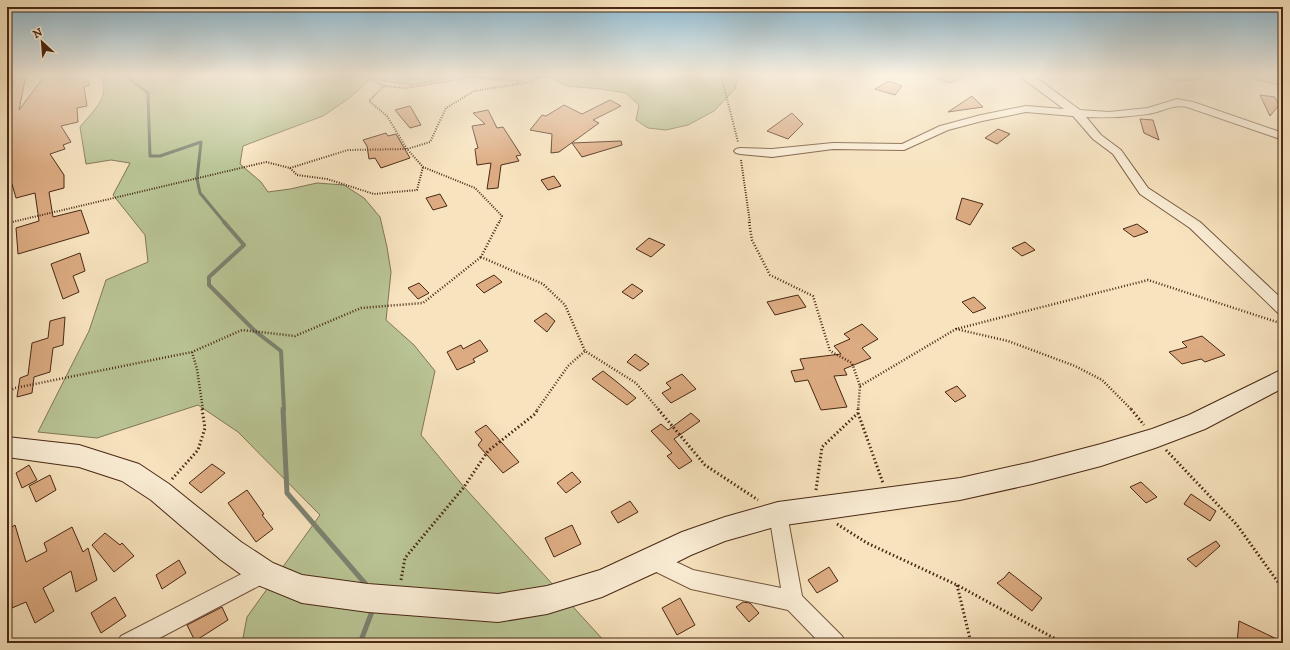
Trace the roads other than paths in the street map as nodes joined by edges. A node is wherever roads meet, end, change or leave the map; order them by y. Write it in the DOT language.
graph roads {
  1 [pos="1067,105"];
  2 [pos="1167,105"];
  3 [pos="1193,105"];
  4 [pos="1076,112"];
  5 [pos="1283,137"];
  6 [pos="740,151"];
  7 [pos="1283,309"];
  8 [pos="1283,378"];
  9 [pos="7,446"];
  10 [pos="778,514"];
  11 [pos="653,560"];
  12 [pos="263,573"];
  13 [pos="794,601"];
  14 [pos="128,643"];
  15 [pos="835,643"];
  1 -- 4 [label="street"];
  2 -- 4 [label="street"];
  3 -- 5 [label="street"];
  4 -- 6 [label="street"];
  4 -- 7 [label="street"];
  8 -- 10 [label="street"];
  9 -- 12 [label="street"];
  10 -- 11 [label="street"];
  10 -- 13 [label="street"];
  11 -- 12 [label="street"];
  11 -- 13 [label="street"];
  12 -- 14 [label="street"];
  13 -- 15 [label="street"];
}
